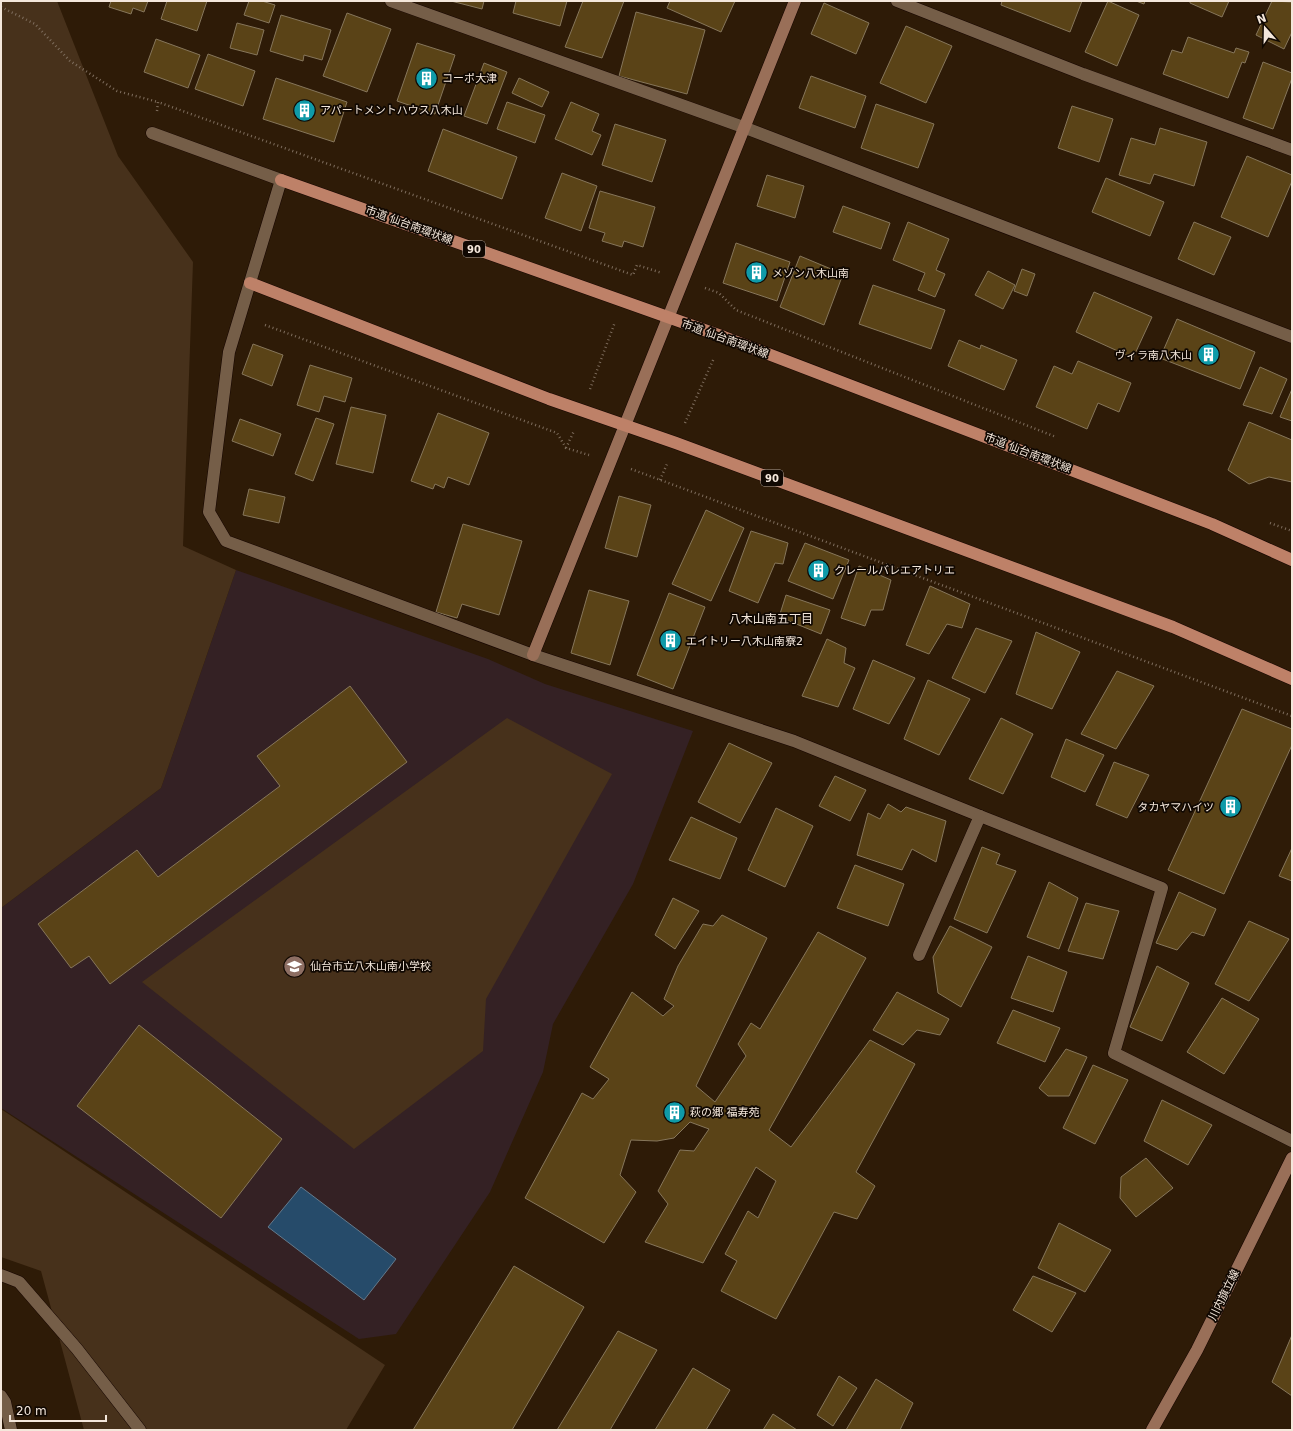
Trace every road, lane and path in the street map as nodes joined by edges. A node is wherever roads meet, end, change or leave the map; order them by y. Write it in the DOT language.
graph roads {
  1 [pos="391,1"];
  2 [pos="795,1"];
  3 [pos="897,1"];
  4 [pos="1,7"];
  5 [pos="158,102"];
  6 [pos="744,127"];
  7 [pos="152,133"];
  8 [pos="1292,150"];
  9 [pos="281,180"];
  10 [pos="633,275"];
  11 [pos="250,283"];
  12 [pos="622,302"];
  13 [pos="736,310"];
  14 [pos="667,318"];
  15 [pos="265,325"];
  16 [pos="1292,337"];
  17 [pos="724,338"];
  18 [pos="582,411"];
  19 [pos="624,425"];
  20 [pos="676,443"];
  21 [pos="566,448"];
  22 [pos="610,461"];
  23 [pos="660,480"];
  24 [pos="1292,560"];
  25 [pos="533,654"];
  26 [pos="1292,679"];
  27 [pos="1292,716"];
  28 [pos="980,816"];
  29 [pos="919,955"];
  30 [pos="1292,1141"];
  31 [pos="1292,1158"];
  32 [pos="1,1275"];
  33 [pos="1,1396"];
  34 [pos="11,1430"];
  35 [pos="140,1430"];
  36 [pos="1152,1430"];
  1 -- 6 [label="street"];
  2 -- 6 [label="street"];
  3 -- 8 [label="street"];
  4 -- 5 [label="path"];
  6 -- 14 [label="street"];
  6 -- 16 [label="street"];
  7 -- 9 [label="street, 市道 仙台南環状線 / 90"];
  9 -- 11 [label="street"];
  9 -- 12 [label="main road, 市道 仙台南環状線 / 90"];
  10 -- 12 [label="path"];
  11 -- 18 [label="main road, 90"];
  11 -- 25 [label="street"];
  12 -- 14 [label="main road, 市道 仙台南環状線 / 90"];
  12 -- 18 [label="path"];
  13 -- 17 [label="path"];
  14 -- 17 [label="main road, 市道 仙台南環状線 / 90"];
  14 -- 19 [label="street"];
  15 -- 21 [label="path"];
  17 -- 20 [label="path"];
  17 -- 24 [label="main road, 市道 仙台南環状線 / 90"];
  18 -- 19 [label="main road, 90"];
  18 -- 21 [label="path"];
  19 -- 20 [label="main road, 90"];
  19 -- 22 [label="street"];
  20 -- 23 [label="path"];
  20 -- 26 [label="main road, 90"];
  21 -- 22 [label="path"];
  22 -- 23 [label="path"];
  22 -- 25 [label="street"];
  23 -- 27 [label="path"];
  25 -- 28 [label="street"];
  28 -- 29 [label="street"];
  28 -- 30 [label="street"];
  31 -- 36 [label="street, 川内旗立線"];
  32 -- 35 [label="street"];
  33 -- 34 [label="street"];
}
